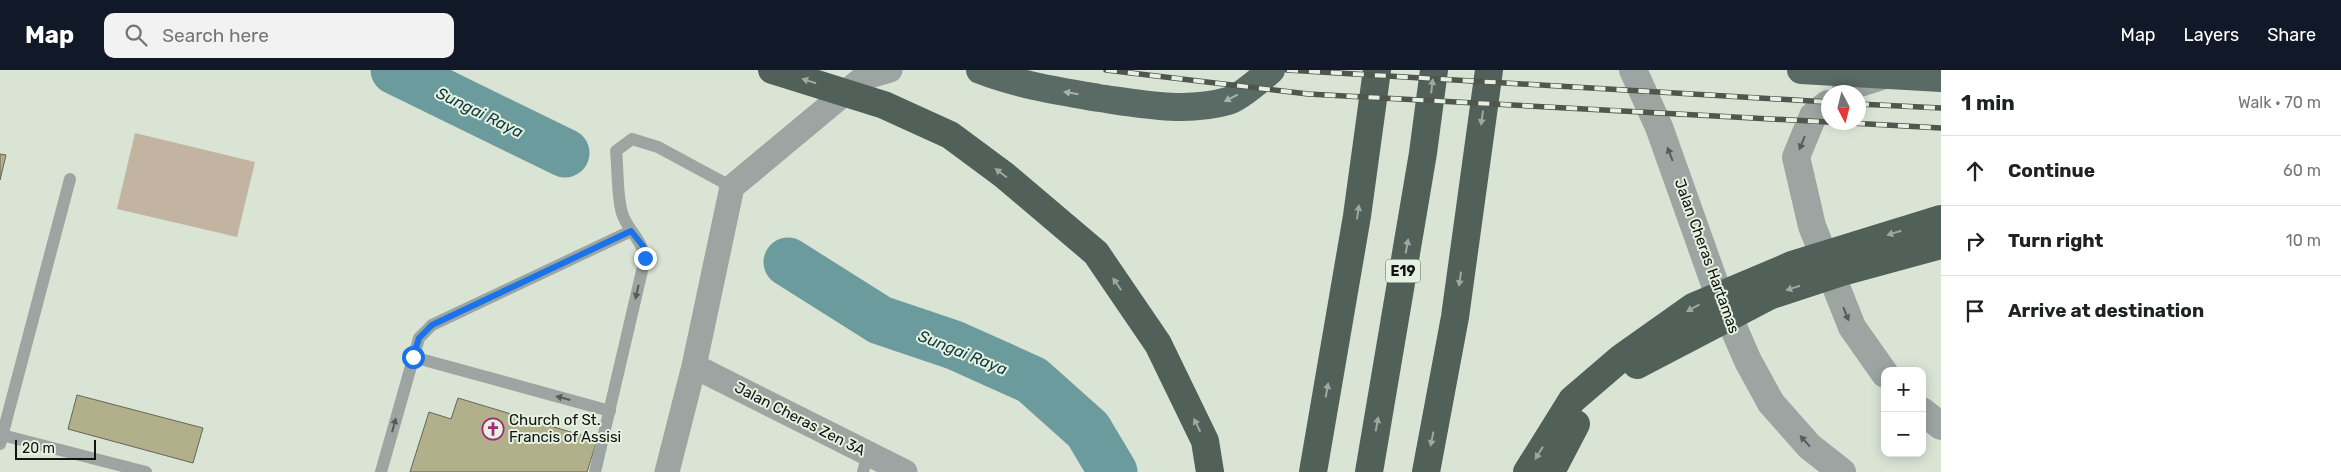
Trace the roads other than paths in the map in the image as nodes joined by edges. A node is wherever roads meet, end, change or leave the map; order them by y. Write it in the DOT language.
graph roads {
  1 [pos="772,70"];
  2 [pos="890,70"];
  3 [pos="900,70"];
  4 [pos="967,70"];
  5 [pos="1271,70"];
  6 [pos="1377,70"];
  7 [pos="1434,70"];
  8 [pos="1489,70"];
  9 [pos="1632,70"];
  10 [pos="1801,70"];
  11 [pos="992,75"];
  12 [pos="1885,75"];
  13 [pos="863,78"];
  14 [pos="1941,78"];
  15 [pos="1856,85"];
  16 [pos="1821,110"];
  17 [pos="70,179"];
  18 [pos="732,187"];
  19 [pos="1941,219"];
  20 [pos="631,231"];
  21 [pos="1941,245"];
  22 [pos="413,357"];
  23 [pos="694,366"];
  24 [pos="1881,368"];
  25 [pos="610,411"];
  26 [pos="1923,412"];
  27 [pos="1941,426"];
  28 [pos="1,440"];
  29 [pos="866,463"];
  30 [pos="146,472"];
  31 [pos="381,472"];
  32 [pos="595,472"];
  33 [pos="667,472"];
  34 [pos="905,472"];
  35 [pos="1210,472"];
  36 [pos="1313,472"];
  37 [pos="1369,472"];
  38 [pos="1426,472"];
  39 [pos="1527,472"];
  40 [pos="1552,472"];
  41 [pos="1842,472"];
  35 -- 1 [label="highway, one-way"];
  2 -- 13 [label="street"];
  3 -- 13 [label="street"];
  4 -- 11 [label="street"];
  5 -- 11 [label="highway, one-way"];
  36 -- 6 [label="highway, one-way"];
  37 -- 7 [label="highway, E19, one-way"];
  8 -- 38 [label="highway, one-way"];
  41 -- 9 [label="street, Jalan Cheras Hartamas, one-way"];
  10 -- 12 [label="highway"];
  12 -- 14 [label="highway"];
  12 -- 15 [label="street"];
  13 -- 18 [label="street"];
  16 -- 24 [label="street, one-way"];
  17 -- 28 [label="lane"];
  18 -- 20 [label="lane"];
  18 -- 23 [label="street"];
  19 -- 39 [label="highway, one-way"];
  20 -- 22 [label="lane"];
  20 -- 25 [label="lane, one-way"];
  21 -- 40 [label="highway, one-way"];
  25 -- 22 [label="lane, one-way"];
  31 -- 22 [label="lane, one-way"];
  23 -- 29 [label="street, Jalan Cheras Zen 3A"];
  23 -- 33 [label="street"];
  25 -- 32 [label="lane"];
  26 -- 27 [label="street"];
  28 -- 30 [label="lane"];
  29 -- 34 [label="street, Jalan Cheras Zen 3A"];
}
